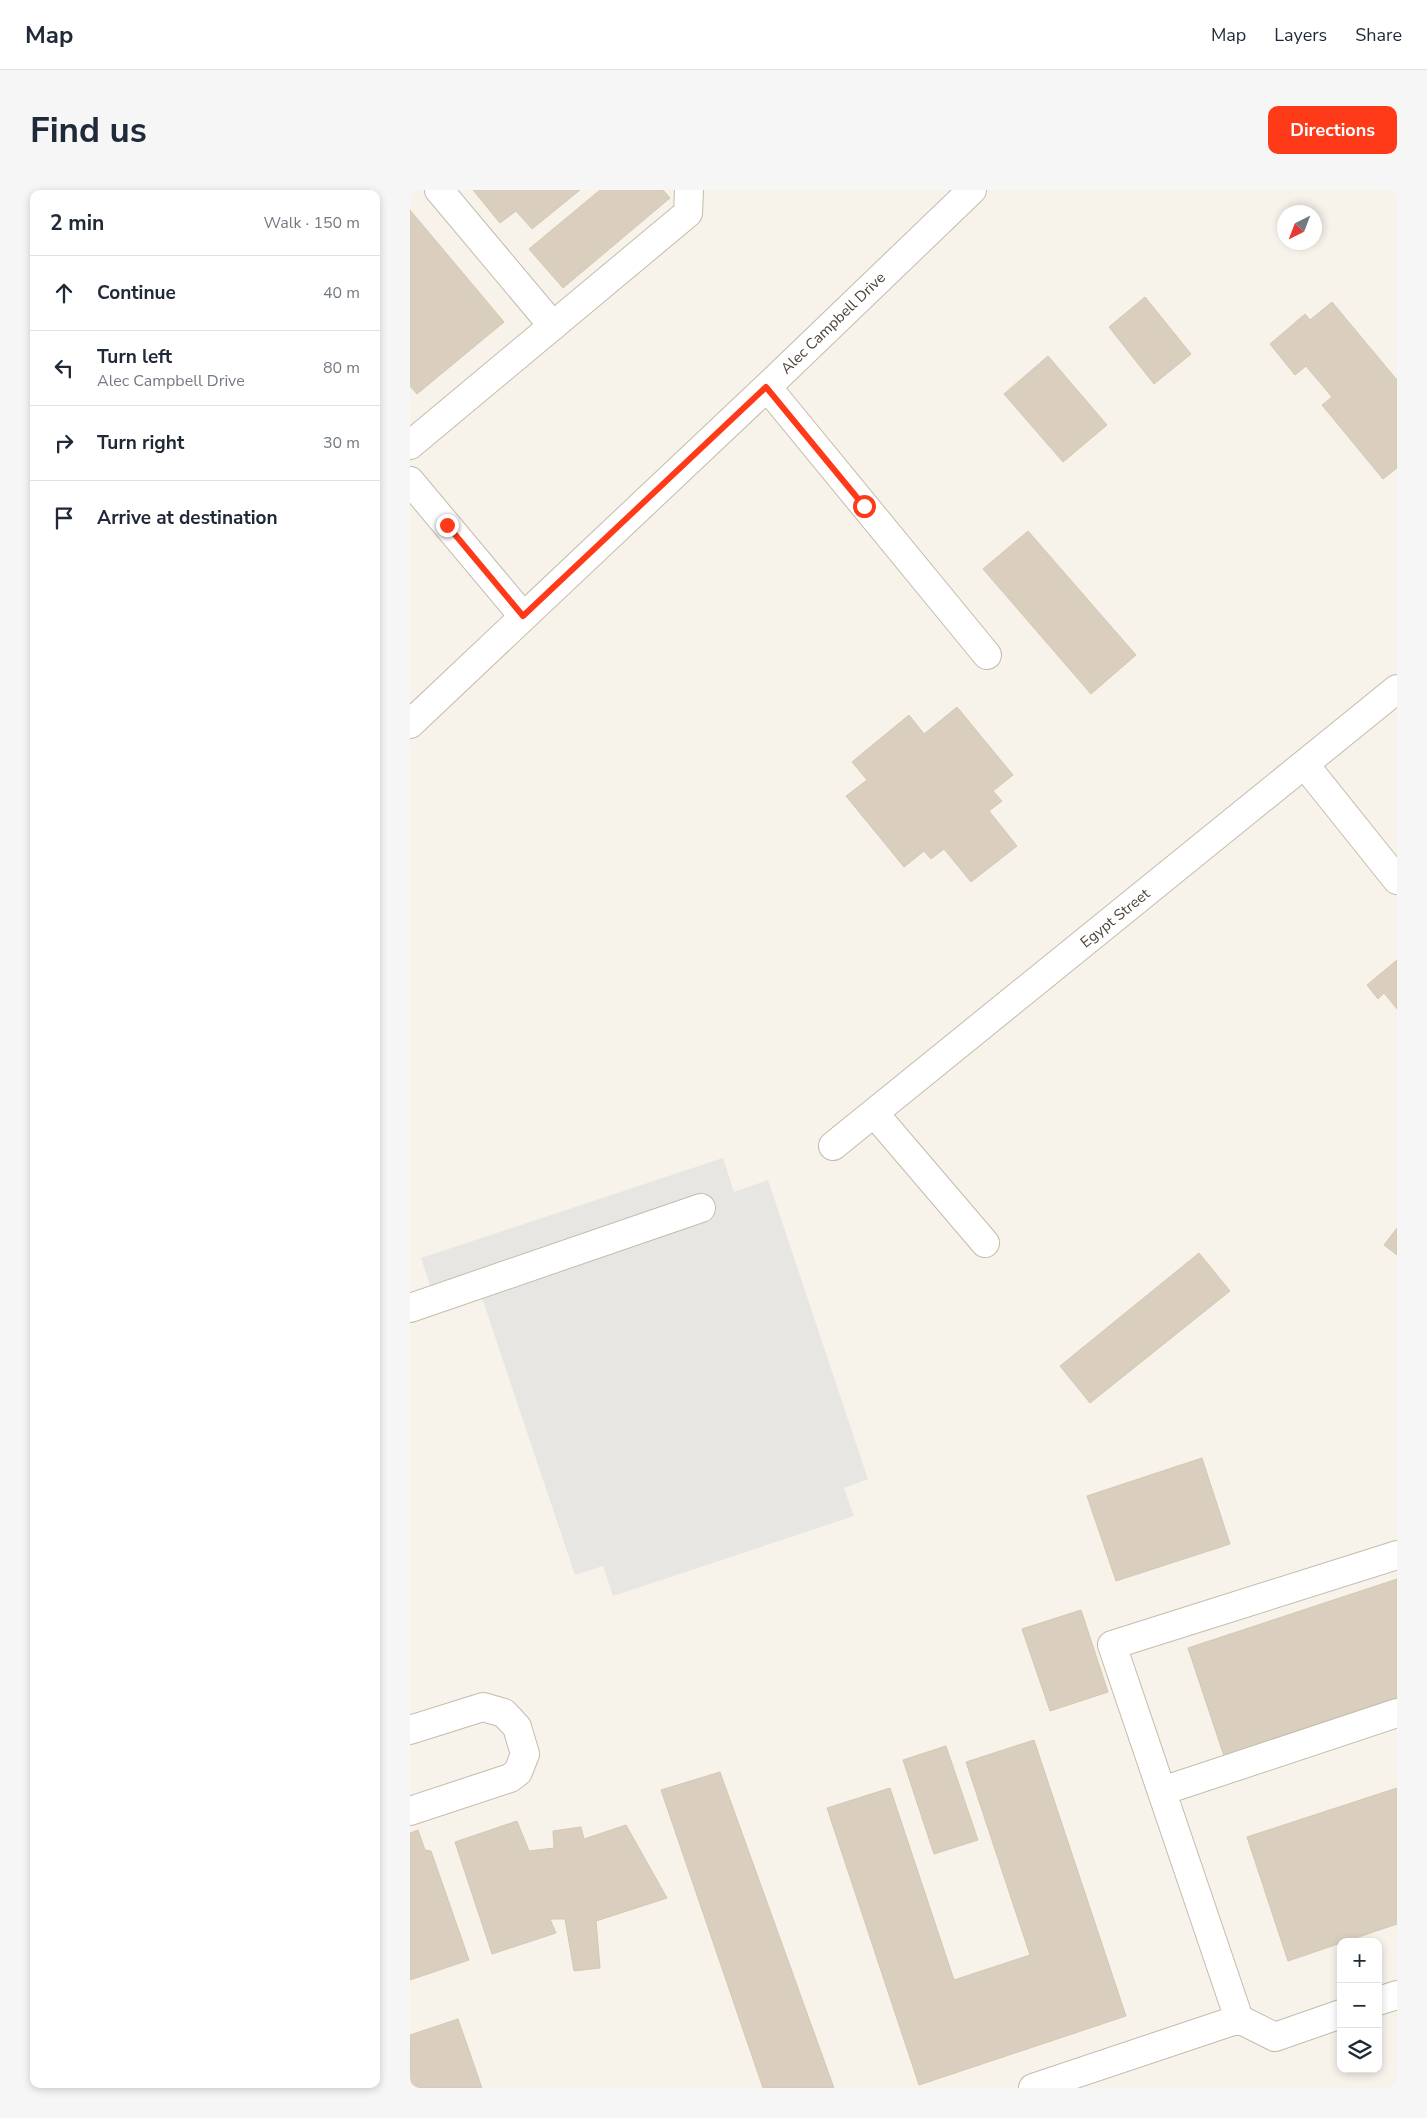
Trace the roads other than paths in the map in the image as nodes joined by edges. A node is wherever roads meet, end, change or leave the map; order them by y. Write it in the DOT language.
graph roads {
  1 [pos="439,190"];
  2 [pos="689,190"];
  3 [pos="972,190"];
  4 [pos="553,326"];
  5 [pos="766,387"];
  6 [pos="410,445"];
  7 [pos="410,481"];
  8 [pos="523,616"];
  9 [pos="987,655"];
  10 [pos="1397,689"];
  11 [pos="410,724"];
  12 [pos="1305,765"];
  13 [pos="1397,880"];
  14 [pos="874,1113"];
  15 [pos="833,1146"];
  16 [pos="701,1208"];
  17 [pos="985,1243"];
  18 [pos="410,1308"];
  19 [pos="1397,1554"];
  20 [pos="1397,1713"];
  21 [pos="410,1730"];
  22 [pos="1162,1790"];
  23 [pos="410,1811"];
  24 [pos="1397,1995"];
  25 [pos="1382,2000"];
  26 [pos="1337,2015"];
  27 [pos="1239,2019"];
  28 [pos="1033,2088"];
  1 -- 4 [label="lane"];
  2 -- 4 [label="lane"];
  3 -- 5 [label="lane, Alec Campbell Drive"];
  4 -- 6 [label="lane"];
  5 -- 8 [label="lane, Alec Campbell Drive"];
  5 -- 9 [label="lane"];
  7 -- 8 [label="lane"];
  8 -- 11 [label="lane, Alec Campbell Drive"];
  10 -- 12 [label="lane, Egypt Street"];
  12 -- 13 [label="lane"];
  12 -- 14 [label="lane, Egypt Street"];
  14 -- 15 [label="lane, Egypt Street"];
  14 -- 17 [label="lane"];
  16 -- 18 [label="lane"];
  19 -- 22 [label="lane"];
  20 -- 22 [label="lane"];
  21 -- 23 [label="lane"];
  22 -- 27 [label="lane"];
  24 -- 25 [label="lane"];
  26 -- 27 [label="lane"];
  27 -- 28 [label="lane"];
}
